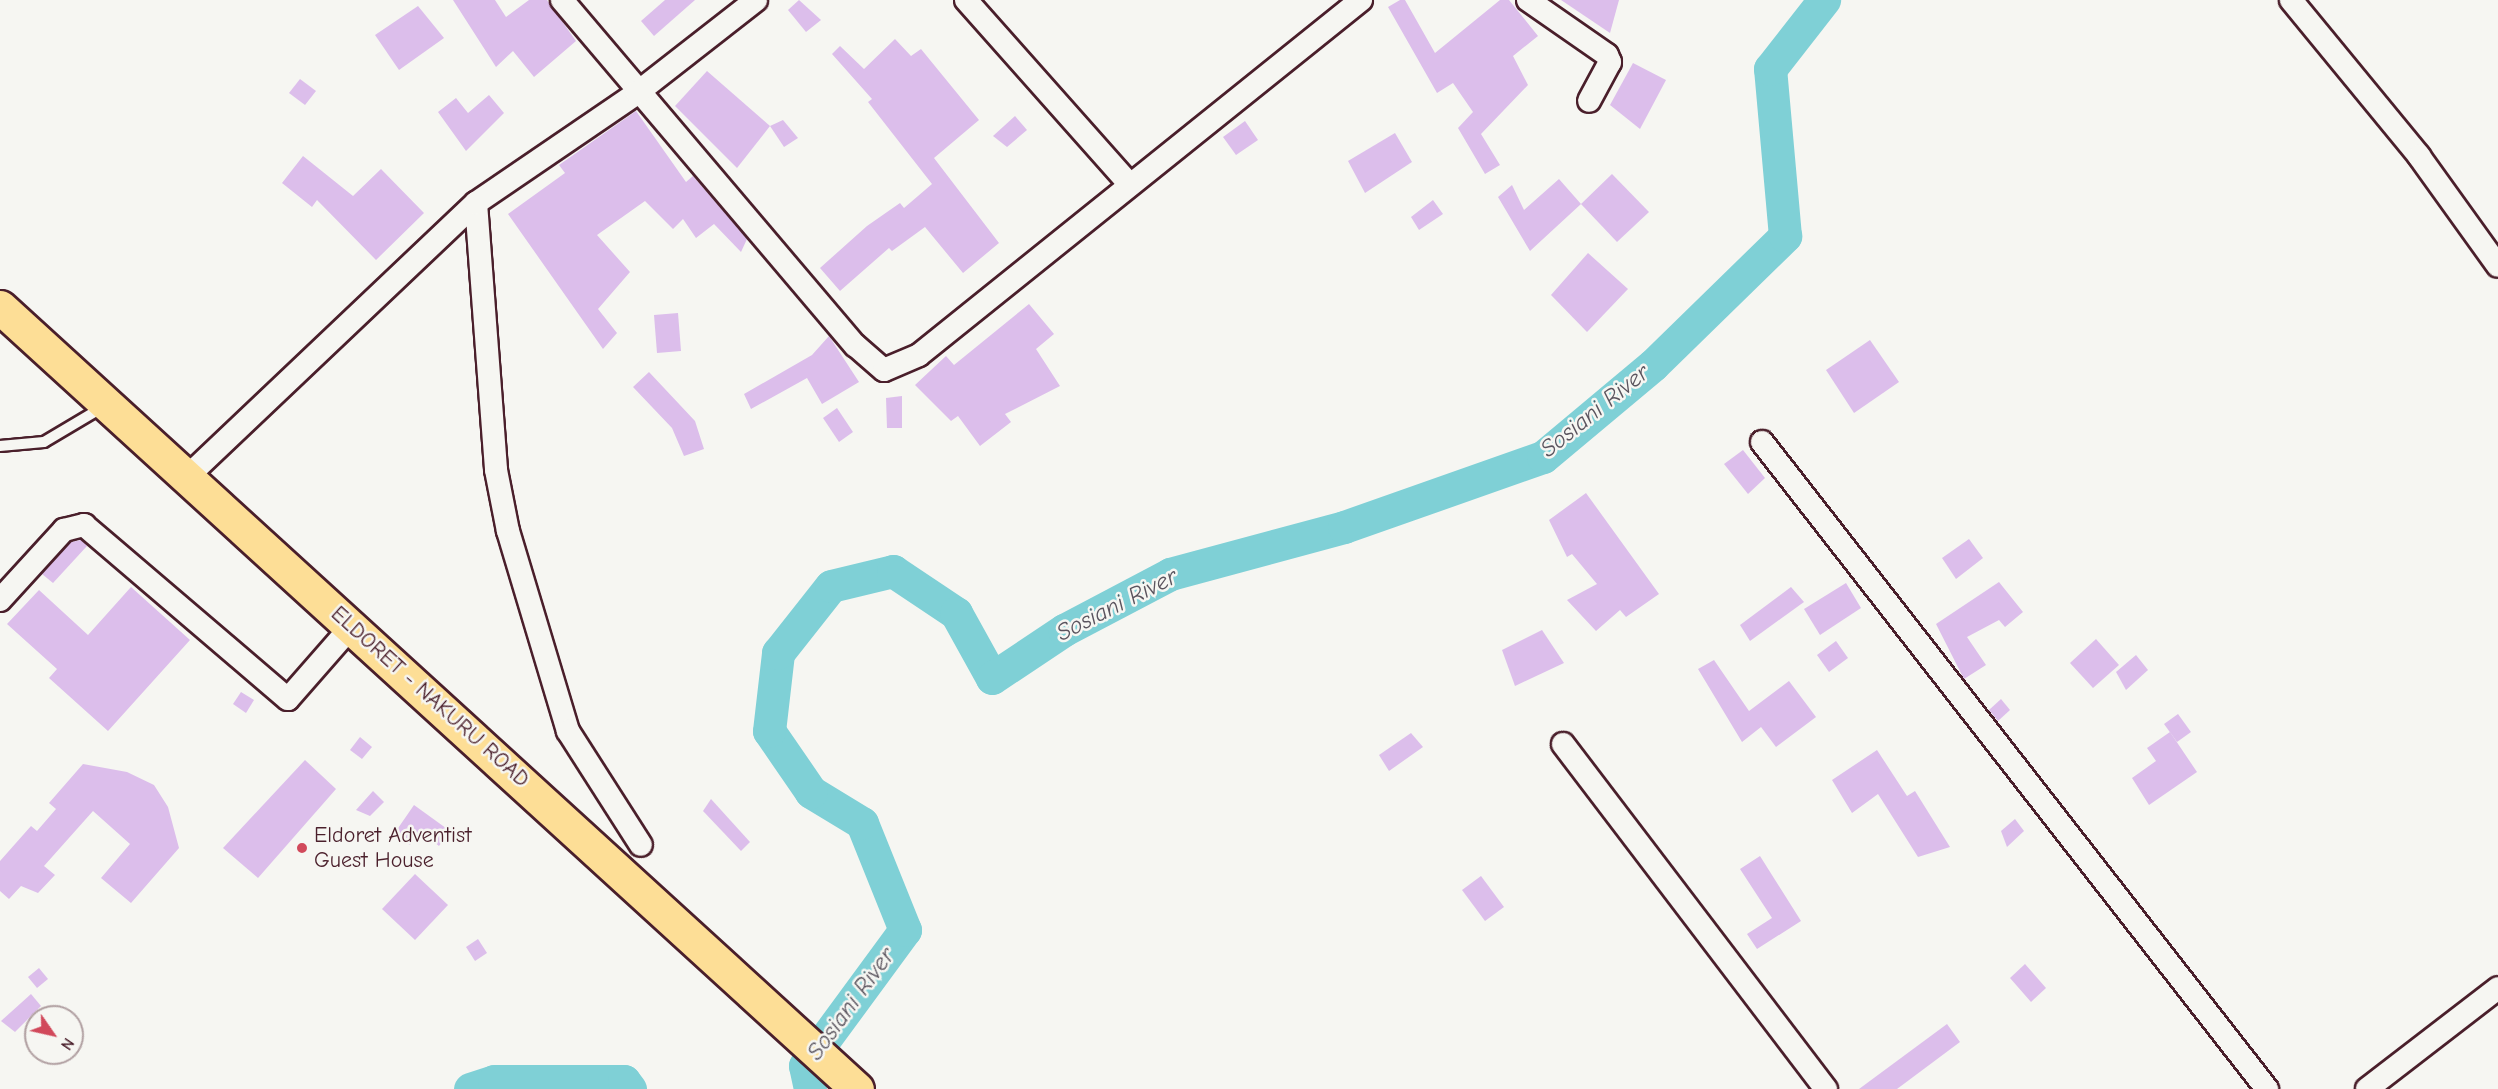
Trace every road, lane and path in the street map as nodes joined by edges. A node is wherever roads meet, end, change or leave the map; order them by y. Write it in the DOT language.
graph roads {
  1 [pos="562,0"];
  2 [pos="756,0"];
  3 [pos="966,0"];
  4 [pos="1361,0"];
  5 [pos="1528,0"];
  6 [pos="2291,0"];
  7 [pos="637,93"];
  8 [pos="1589,101"];
  9 [pos="1130,185"];
  10 [pos="476,203"];
  11 [pos="2498,266"];
  12 [pos="0,307"];
  13 [pos="108,404"];
  14 [pos="1762,442"];
  15 [pos="0,446"];
  16 [pos="188,476"];
  17 [pos="0,600"];
  18 [pos="352,626"];
  19 [pos="1563,744"];
  20 [pos="641,844"];
  21 [pos="2498,988"];
  22 [pos="846,1078"];
  23 [pos="1826,1089"];
  24 [pos="2267,1089"];
  25 [pos="2367,1089"];
  1 -- 7 [label="street"];
  2 -- 7 [label="street"];
  3 -- 9 [label="street"];
  4 -- 9 [label="street"];
  5 -- 8 [label="street"];
  6 -- 11 [label="street"];
  7 -- 9 [label="street"];
  7 -- 10 [label="street"];
  10 -- 16 [label="street"];
  10 -- 20 [label="street"];
  12 -- 13 [label="highway, ELDORET - NAKURU ROAD"];
  13 -- 15 [label="lane"];
  13 -- 16 [label="highway, ELDORET - NAKURU ROAD"];
  14 -- 24 [label="street"];
  16 -- 18 [label="highway, ELDORET - NAKURU ROAD"];
  17 -- 18 [label="street"];
  18 -- 22 [label="highway, ELDORET - NAKURU ROAD"];
  19 -- 23 [label="street"];
  21 -- 25 [label="street"];
}
